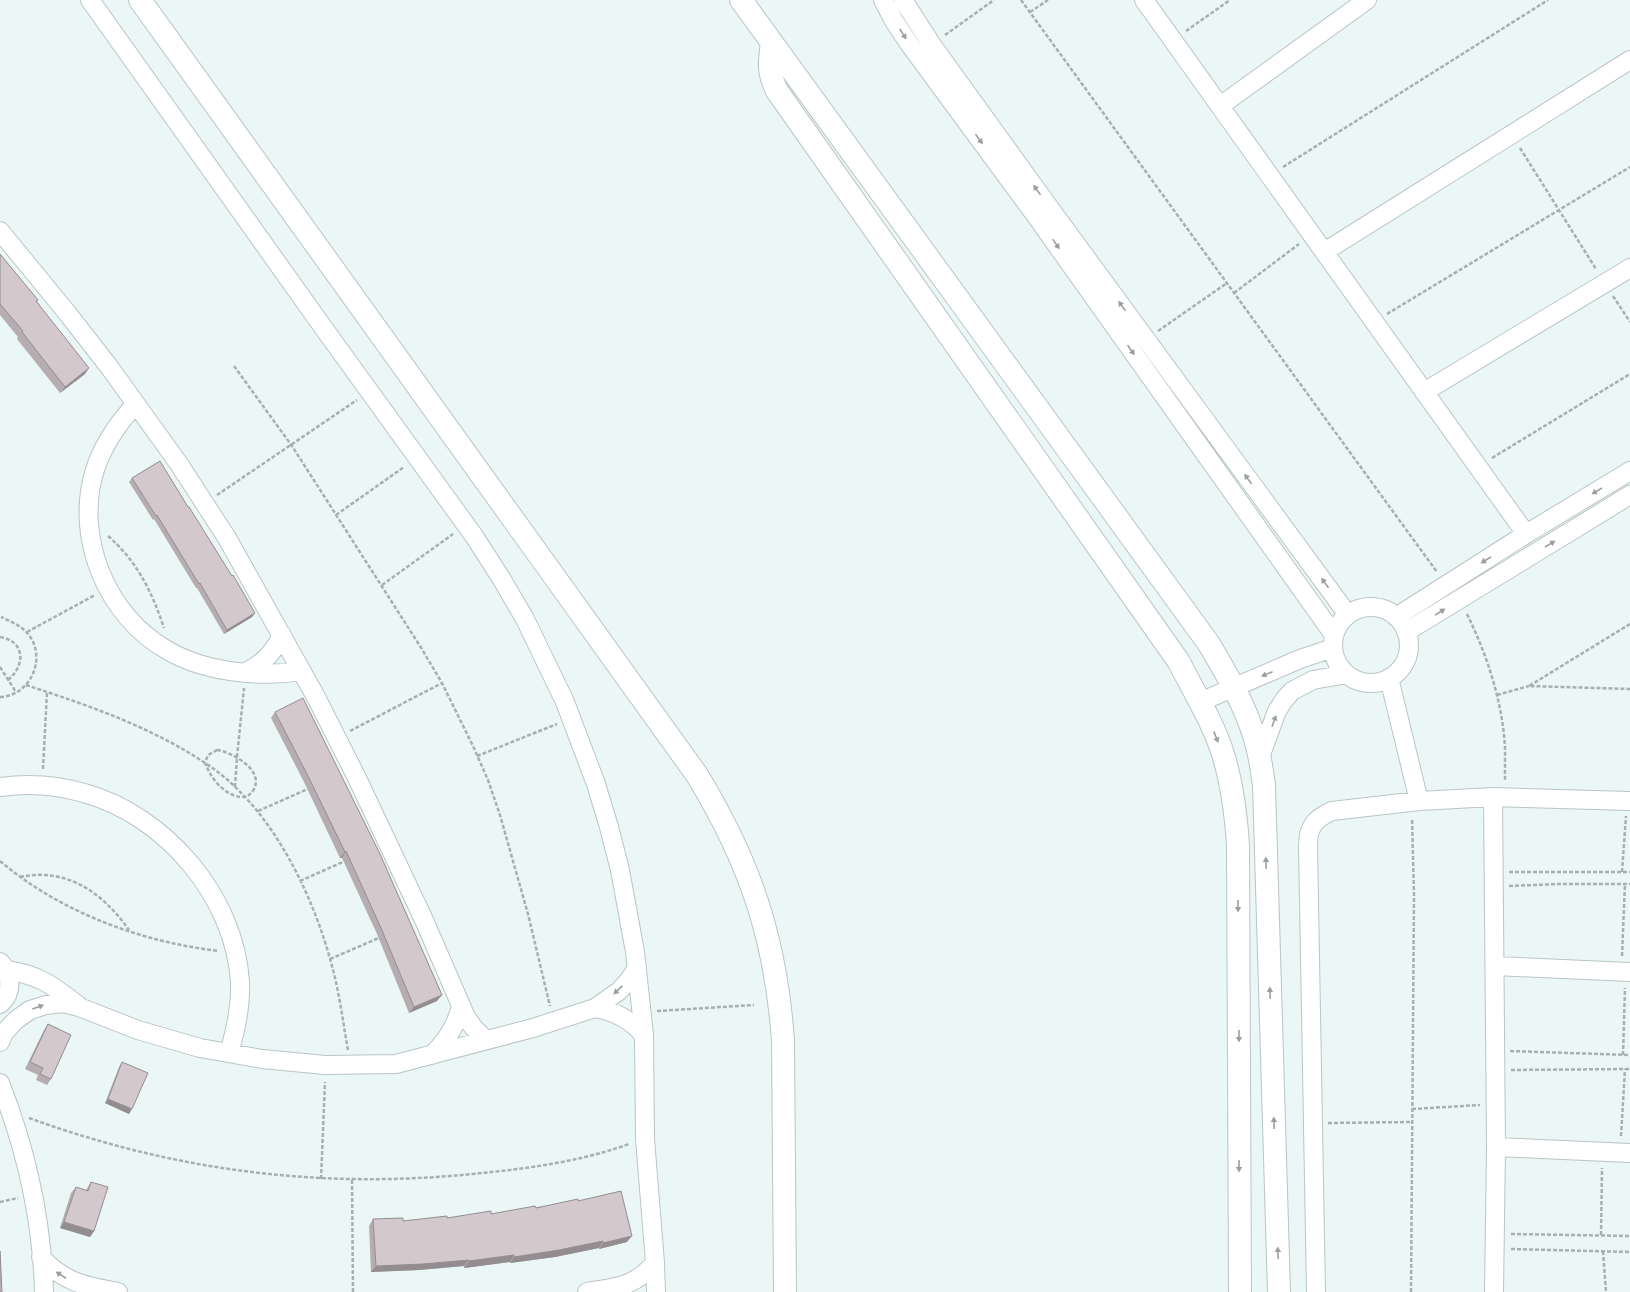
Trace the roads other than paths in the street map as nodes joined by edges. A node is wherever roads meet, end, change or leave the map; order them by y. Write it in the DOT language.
graph roads {
  1 [pos="90,0"];
  2 [pos="140,0"];
  3 [pos="740,0"];
  4 [pos="883,0"];
  5 [pos="903,0"];
  6 [pos="1144,0"];
  7 [pos="1367,0"];
  8 [pos="772,43"];
  9 [pos="1630,60"];
  10 [pos="1220,106"];
  11 [pos="1043,212"];
  12 [pos="0,231"];
  13 [pos="1324,252"];
  14 [pos="1630,268"];
  15 [pos="1170,373"];
  16 [pos="1155,383"];
  17 [pos="1424,392"];
  18 [pos="136,404"];
  19 [pos="1630,471"];
  20 [pos="1630,495"];
  21 [pos="1526,534"];
  22 [pos="1348,615"];
  23 [pos="1396,617"];
  24 [pos="1406,632"];
  25 [pos="282,635"];
  26 [pos="1334,641"];
  27 [pos="302,671"];
  28 [pos="246,672"];
  29 [pos="1347,674"];
  30 [pos="1388,678"];
  31 [pos="1234,687"];
  32 [pos="1200,702"];
  33 [pos="1260,757"];
  34 [pos="0,787"];
  35 [pos="1499,797"];
  36 [pos="1415,801"];
  37 [pos="1629,801"];
  38 [pos="3,966"];
  39 [pos="1495,966"];
  40 [pos="637,968"];
  41 [pos="1625,972"];
  42 [pos="1,1004"];
  43 [pos="461,1006"];
  44 [pos="79,1007"];
  45 [pos="594,1008"];
  46 [pos="16,1020"];
  47 [pos="644,1035"];
  48 [pos="486,1040"];
  49 [pos="0,1042"];
  50 [pos="229,1053"];
  51 [pos="432,1055"];
  52 [pos="0,1084"];
  53 [pos="1496,1147"];
  54 [pos="1625,1153"];
  55 [pos="41,1257"];
  56 [pos="655,1263"];
  57 [pos="78,1289"];
  58 [pos="626,1289"];
  59 [pos="44,1292"];
  60 [pos="118,1292"];
  61 [pos="587,1292"];
  62 [pos="656,1292"];
  63 [pos="785,1292"];
  64 [pos="1240,1292"];
  65 [pos="1280,1292"];
  66 [pos="1316,1292"];
  67 [pos="1494,1292"];
  1 -- 40 [label="street"];
  2 -- 63 [label="street"];
  3 -- 8 [label="street"];
  4 -- 11 [label="street, one-way"];
  11 -- 5 [label="street, one-way"];
  6 -- 10 [label="street"];
  7 -- 10 [label="street"];
  8 -- 31 [label="street"];
  8 -- 32 [label="street"];
  9 -- 13 [label="street"];
  10 -- 13 [label="street"];
  15 -- 11 [label="street, one-way"];
  11 -- 16 [label="street, one-way"];
  12 -- 18 [label="street"];
  13 -- 17 [label="street"];
  14 -- 17 [label="street"];
  15 -- 16 [label="street"];
  22 -- 15 [label="street, one-way"];
  16 -- 26 [label="street"];
  17 -- 21 [label="street"];
  18 -- 25 [label="street"];
  18 -- 28 [label="street"];
  19 -- 21 [label="street, one-way"];
  24 -- 20 [label="street, one-way"];
  21 -- 23 [label="street, one-way"];
  22 -- 23 [label="street"];
  22 -- 26 [label="street"];
  23 -- 24 [label="street"];
  24 -- 30 [label="street"];
  25 -- 27 [label="street"];
  25 -- 28 [label="street"];
  26 -- 29 [label="street"];
  26 -- 31 [label="street, one-way"];
  27 -- 28 [label="street"];
  27 -- 43 [label="street"];
  29 -- 30 [label="street"];
  33 -- 29 [label="street, one-way"];
  30 -- 36 [label="street"];
  31 -- 32 [label="street"];
  31 -- 33 [label="street"];
  32 -- 64 [label="street, one-way"];
  65 -- 33 [label="street, one-way"];
  34 -- 50 [label="street"];
  35 -- 36 [label="street"];
  35 -- 37 [label="street"];
  35 -- 39 [label="street"];
  36 -- 66 [label="street"];
  38 -- 42 [label="street"];
  38 -- 44 [label="street"];
  39 -- 41 [label="street"];
  39 -- 53 [label="street"];
  40 -- 45 [label="street, one-way"];
  40 -- 47 [label="street"];
  42 -- 46 [label="street"];
  43 -- 48 [label="street"];
  43 -- 51 [label="street"];
  46 -- 44 [label="street, one-way"];
  44 -- 50 [label="street"];
  45 -- 47 [label="street"];
  45 -- 48 [label="street"];
  46 -- 49 [label="street"];
  47 -- 56 [label="street"];
  48 -- 51 [label="street"];
  50 -- 51 [label="street"];
  52 -- 55 [label="street"];
  53 -- 54 [label="street"];
  53 -- 67 [label="street"];
  57 -- 55 [label="street, one-way"];
  55 -- 59 [label="street"];
  56 -- 58 [label="street"];
  56 -- 62 [label="street"];
  57 -- 60 [label="street"];
  58 -- 61 [label="street"];
}
